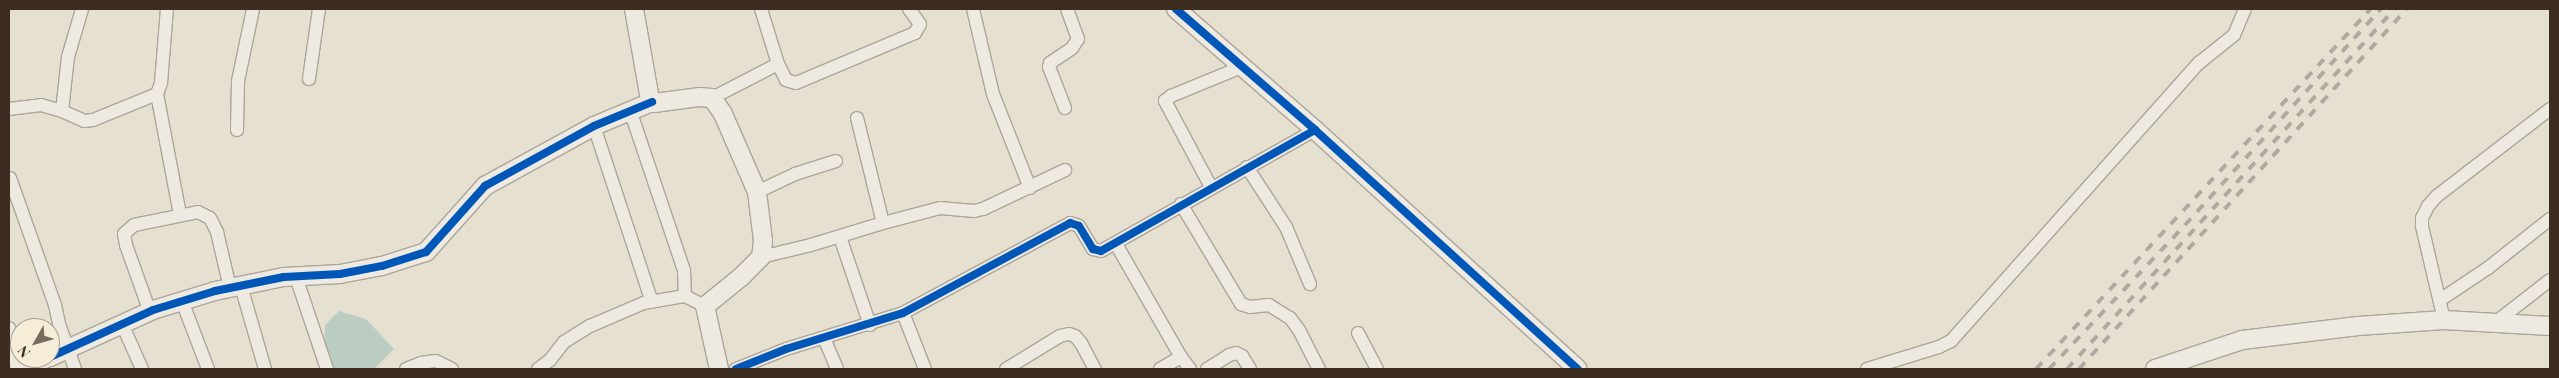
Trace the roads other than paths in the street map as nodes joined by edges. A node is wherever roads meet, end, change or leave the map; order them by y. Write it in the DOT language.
graph roads {
  1 [pos="82,9"];
  2 [pos="167,9"];
  3 [pos="253,9"];
  4 [pos="319,9"];
  5 [pos="634,9"];
  6 [pos="761,9"];
  7 [pos="909,9"];
  8 [pos="973,9"];
  9 [pos="1067,9"];
  10 [pos="1176,9"];
  11 [pos="2244,9"];
  12 [pos="778,64"];
  13 [pos="1244,66"];
  14 [pos="309,79"];
  15 [pos="157,94"];
  16 [pos="712,98"];
  17 [pos="652,102"];
  18 [pos="1065,108"];
  19 [pos="9,109"];
  20 [pos="2550,109"];
  21 [pos="630,110"];
  22 [pos="62,111"];
  23 [pos="857,118"];
  24 [pos="594,126"];
  25 [pos="237,130"];
  26 [pos="1315,130"];
  27 [pos="836,160"];
  28 [pos="1247,168"];
  29 [pos="1065,170"];
  30 [pos="10,178"];
  31 [pos="1212,187"];
  32 [pos="1030,188"];
  33 [pos="757,192"];
  34 [pos="1181,204"];
  35 [pos="180,215"];
  36 [pos="2550,219"];
  37 [pos="883,223"];
  38 [pos="840,236"];
  39 [pos="1116,244"];
  40 [pos="761,257"];
  41 [pos="296,277"];
  42 [pos="2550,280"];
  43 [pos="1310,284"];
  44 [pos="236,287"];
  45 [pos="685,296"];
  46 [pos="2440,300"];
  47 [pos="182,301"];
  48 [pos="652,302"];
  49 [pos="705,306"];
  50 [pos="150,312"];
  51 [pos="903,313"];
  52 [pos="2444,320"];
  53 [pos="2496,322"];
  54 [pos="122,324"];
  55 [pos="870,325"];
  56 [pos="2550,326"];
  57 [pos="9,328"];
  58 [pos="1358,334"];
  59 [pos="824,338"];
  60 [pos="67,349"];
  61 [pos="60,353"];
  62 [pos="1181,357"];
  63 [pos="717,368"];
  64 [pos="17,369"];
  65 [pos="75,369"];
  66 [pos="142,369"];
  67 [pos="208,369"];
  68 [pos="265,369"];
  69 [pos="327,369"];
  70 [pos="406,369"];
  71 [pos="452,369"];
  72 [pos="538,369"];
  73 [pos="736,369"];
  74 [pos="837,369"];
  75 [pos="925,369"];
  76 [pos="1006,369"];
  77 [pos="1095,369"];
  78 [pos="1160,369"];
  79 [pos="1190,369"];
  80 [pos="1207,369"];
  81 [pos="1250,369"];
  82 [pos="1319,369"];
  83 [pos="1377,369"];
  84 [pos="1578,369"];
  85 [pos="1867,369"];
  86 [pos="2155,369"];
  1 -- 22 [label="street"];
  2 -- 15 [label="street"];
  3 -- 25 [label="street"];
  4 -- 14 [label="street"];
  5 -- 17 [label="street"];
  6 -- 12 [label="street"];
  7 -- 12 [label="street"];
  8 -- 32 [label="street"];
  9 -- 18 [label="street"];
  10 -- 13 [label="street"];
  11 -- 85 [label="street"];
  12 -- 16 [label="street"];
  13 -- 26 [label="street"];
  13 -- 31 [label="street"];
  15 -- 22 [label="street"];
  15 -- 35 [label="street"];
  16 -- 17 [label="street"];
  16 -- 33 [label="street"];
  17 -- 21 [label="street"];
  19 -- 22 [label="street"];
  20 -- 46 [label="street"];
  21 -- 24 [label="street"];
  21 -- 45 [label="street"];
  23 -- 37 [label="street"];
  24 -- 41 [label="street"];
  24 -- 48 [label="street"];
  26 -- 28 [label="street"];
  26 -- 84 [label="street"];
  27 -- 33 [label="street"];
  28 -- 31 [label="street"];
  28 -- 43 [label="street"];
  29 -- 32 [label="street"];
  30 -- 60 [label="street"];
  31 -- 34 [label="street"];
  32 -- 37 [label="street"];
  33 -- 40 [label="street"];
  34 -- 39 [label="street"];
  34 -- 82 [label="street"];
  35 -- 44 [label="street"];
  35 -- 50 [label="street"];
  36 -- 46 [label="street"];
  37 -- 38 [label="street"];
  38 -- 40 [label="street"];
  38 -- 55 [label="street"];
  39 -- 51 [label="street"];
  39 -- 62 [label="street"];
  40 -- 49 [label="street"];
  41 -- 44 [label="street"];
  41 -- 69 [label="street"];
  42 -- 53 [label="street"];
  44 -- 47 [label="street"];
  44 -- 68 [label="street"];
  45 -- 48 [label="street"];
  45 -- 49 [label="street"];
  46 -- 52 [label="street"];
  47 -- 50 [label="street"];
  47 -- 67 [label="street"];
  48 -- 72 [label="street"];
  49 -- 63 [label="street"];
  50 -- 54 [label="street"];
  51 -- 55 [label="street"];
  51 -- 75 [label="street"];
  52 -- 53 [label="street"];
  52 -- 86 [label="street"];
  53 -- 56 [label="street"];
  54 -- 60 [label="street"];
  54 -- 66 [label="street"];
  55 -- 59 [label="street"];
  57 -- 64 [label="street"];
  58 -- 83 [label="street"];
  59 -- 73 [label="street"];
  59 -- 74 [label="street"];
  60 -- 61 [label="street"];
  60 -- 65 [label="street"];
  62 -- 78 [label="street"];
  62 -- 79 [label="street"];
  70 -- 71 [label="street"];
  76 -- 77 [label="street"];
  80 -- 81 [label="street"];
}
